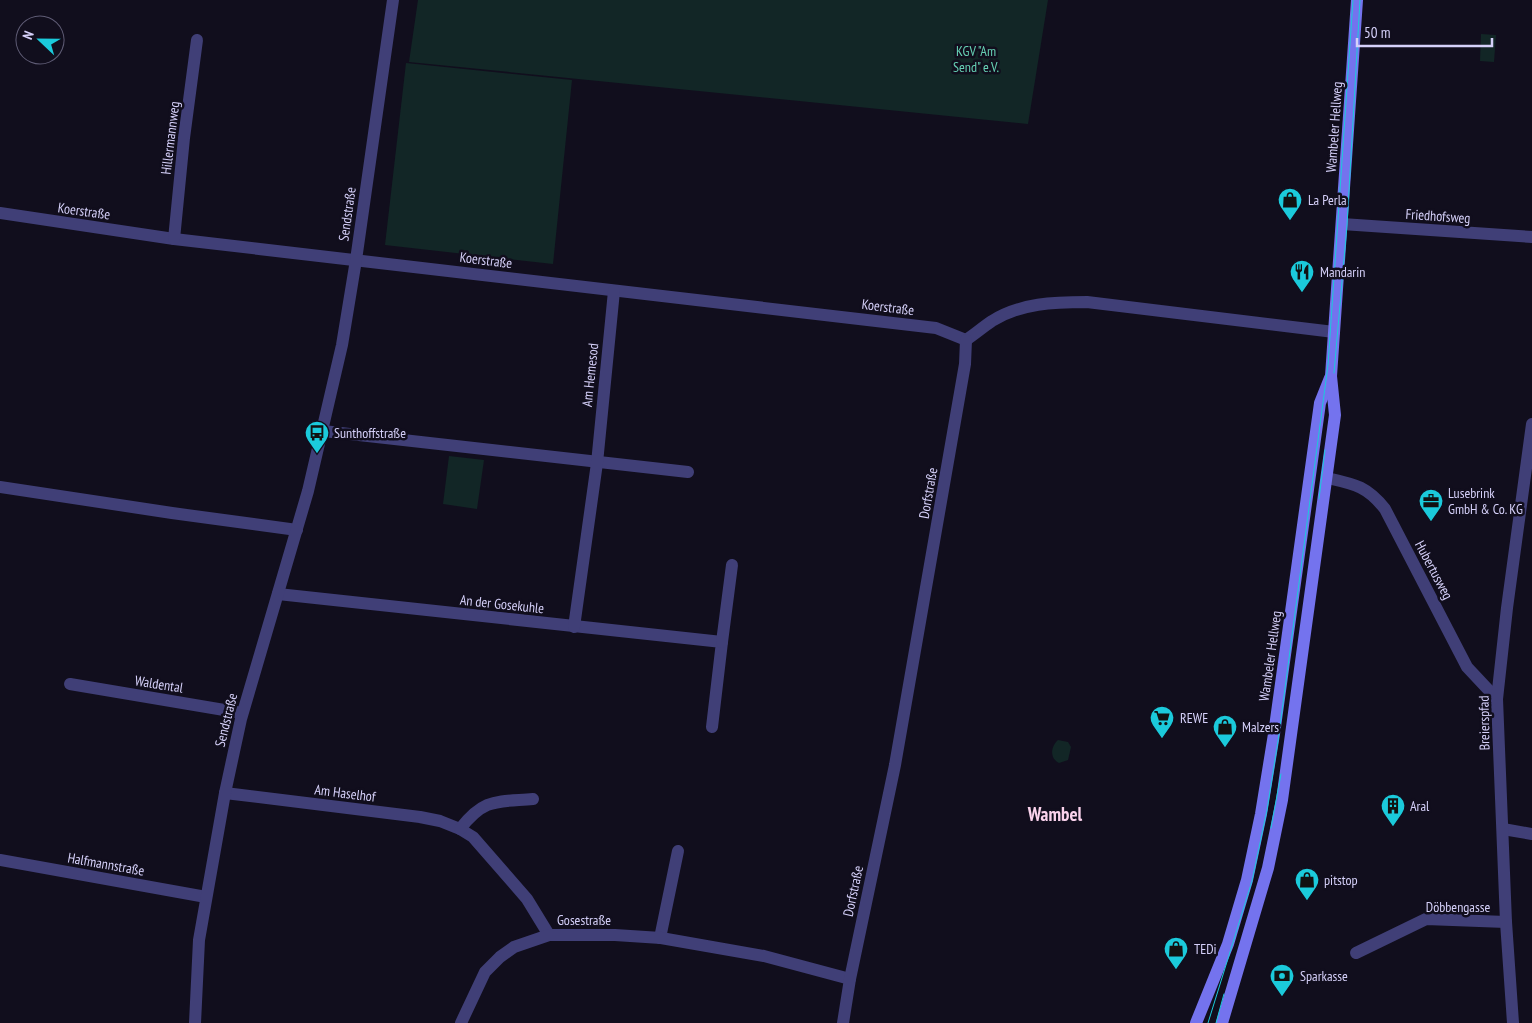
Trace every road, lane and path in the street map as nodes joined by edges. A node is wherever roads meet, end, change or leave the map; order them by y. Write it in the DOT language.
graph roads {
  1 [pos="393,0"];
  2 [pos="1357,0"];
  3 [pos="197,40"];
  4 [pos="0,214"];
  5 [pos="1342,224"];
  6 [pos="1532,238"];
  7 [pos="174,239"];
  8 [pos="356,260"];
  9 [pos="614,291"];
  10 [pos="1334,332"];
  11 [pos="966,340"];
  12 [pos="1331,376"];
  13 [pos="1532,428"];
  14 [pos="323,431"];
  15 [pos="597,463"];
  16 [pos="688,472"];
  17 [pos="1327,478"];
  18 [pos="0,487"];
  19 [pos="297,530"];
  20 [pos="732,565"];
  21 [pos="278,594"];
  22 [pos="574,627"];
  23 [pos="722,642"];
  24 [pos="70,684"];
  25 [pos="1497,699"];
  26 [pos="242,713"];
  27 [pos="712,727"];
  28 [pos="225,793"];
  29 [pos="532,799"];
  30 [pos="460,828"];
  31 [pos="1502,829"];
  32 [pos="1532,834"];
  33 [pos="678,851"];
  34 [pos="0,860"];
  35 [pos="206,897"];
  36 [pos="1506,922"];
  37 [pos="548,935"];
  38 [pos="660,938"];
  39 [pos="1356,952"];
  40 [pos="850,979"];
  41 [pos="195,1023"];
  42 [pos="461,1023"];
  43 [pos="843,1023"];
  44 [pos="1196,1023"];
  45 [pos="1222,1023"];
  46 [pos="1513,1023"];
  1 -- 8 [label="street, Sendstraße"];
  2 -- 5 [label="main road, Wambeler Hellweg"];
  3 -- 7 [label="street, Hillermannweg"];
  4 -- 7 [label="street, Koerstraße"];
  5 -- 6 [label="street, Friedhofsweg"];
  5 -- 10 [label="main road, Wambeler Hellweg"];
  7 -- 8 [label="street, Koerstraße"];
  8 -- 9 [label="street, Koerstraße"];
  8 -- 14 [label="street, Sendstraße"];
  9 -- 11 [label="street, Koerstraße"];
  9 -- 15 [label="street, Am Hemesod"];
  10 -- 11 [label="street"];
  10 -- 12 [label="main road, Wambeler Hellweg"];
  11 -- 40 [label="street, Dorfstraße"];
  12 -- 17 [label="main road, Wambeler Hellweg"];
  12 -- 44 [label="main road, Wambeler Hellweg"];
  13 -- 25 [label="street, Breierspfad"];
  14 -- 15 [label="street"];
  14 -- 19 [label="street, Sendstraße"];
  15 -- 16 [label="street"];
  15 -- 22 [label="street, Am Hemesod"];
  17 -- 25 [label="street, Hubertusweg"];
  17 -- 45 [label="main road, Wambeler Hellweg"];
  18 -- 19 [label="street"];
  19 -- 21 [label="street, Sendstraße"];
  20 -- 23 [label="street"];
  21 -- 22 [label="street, An der Gosekuhle"];
  21 -- 26 [label="street, Sendstraße"];
  22 -- 23 [label="street, An der Gosekuhle"];
  23 -- 27 [label="street"];
  24 -- 26 [label="street, Waldental"];
  25 -- 31 [label="street, Breierspfad"];
  26 -- 28 [label="street, Sendstraße"];
  28 -- 30 [label="street, Am Haselhof"];
  28 -- 35 [label="street, Sendstraße"];
  29 -- 30 [label="street"];
  30 -- 37 [label="street, Am Haselhof"];
  31 -- 32 [label="street"];
  31 -- 36 [label="street, Breierspfad"];
  33 -- 38 [label="street"];
  34 -- 35 [label="street, Halfmannstraße"];
  35 -- 41 [label="street, Sendstraße"];
  36 -- 39 [label="street, Döbbengasse"];
  36 -- 46 [label="street, Breierspfad"];
  37 -- 38 [label="street, Gosestraße"];
  37 -- 42 [label="street, Gosestraße"];
  38 -- 40 [label="street, Gosestraße"];
  40 -- 43 [label="street, Dorfstraße"];
}
